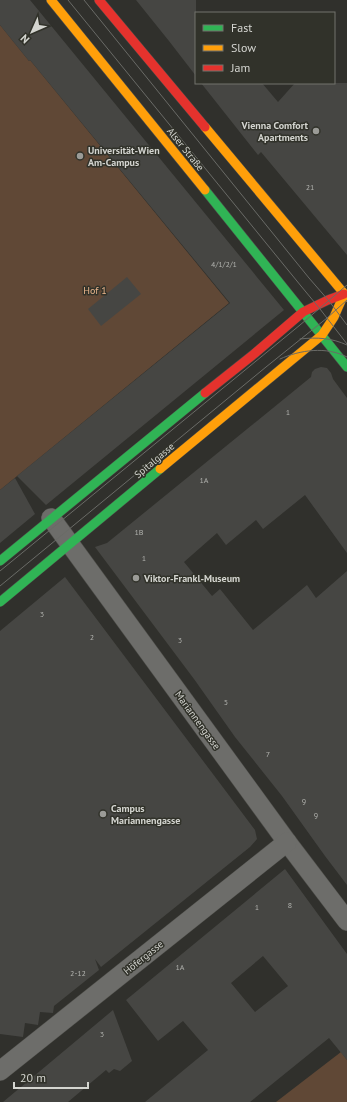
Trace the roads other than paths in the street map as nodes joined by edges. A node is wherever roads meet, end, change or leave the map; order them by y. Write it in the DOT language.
graph roads {
  1 [pos="50,0"];
  2 [pos="99,0"];
  3 [pos="346,294"];
  4 [pos="303,312"];
  5 [pos="322,335"];
  6 [pos="347,367"];
  7 [pos="51,518"];
  8 [pos="69,544"];
  9 [pos="0,561"];
  10 [pos="0,602"];
  11 [pos="287,842"];
  12 [pos="347,921"];
  13 [pos="0,1071"];
  1 -- 4 [label="main road, Alser Straße"];
  2 -- 3 [label="main road"];
  3 -- 4 [label="main road"];
  3 -- 5 [label="main road"];
  4 -- 5 [label="main road, Alser Straße"];
  4 -- 7 [label="main road, Spitalgasse"];
  5 -- 6 [label="main road, Alser Straße"];
  5 -- 8 [label="main road, Spitalgasse"];
  7 -- 8 [label="street, Mariannengasse"];
  7 -- 9 [label="main road, Spitalgasse"];
  8 -- 10 [label="main road, Spitalgasse"];
  8 -- 11 [label="street, Mariannengasse"];
  11 -- 12 [label="street, Mariannengasse"];
  11 -- 13 [label="street, Höfergasse"];
}
